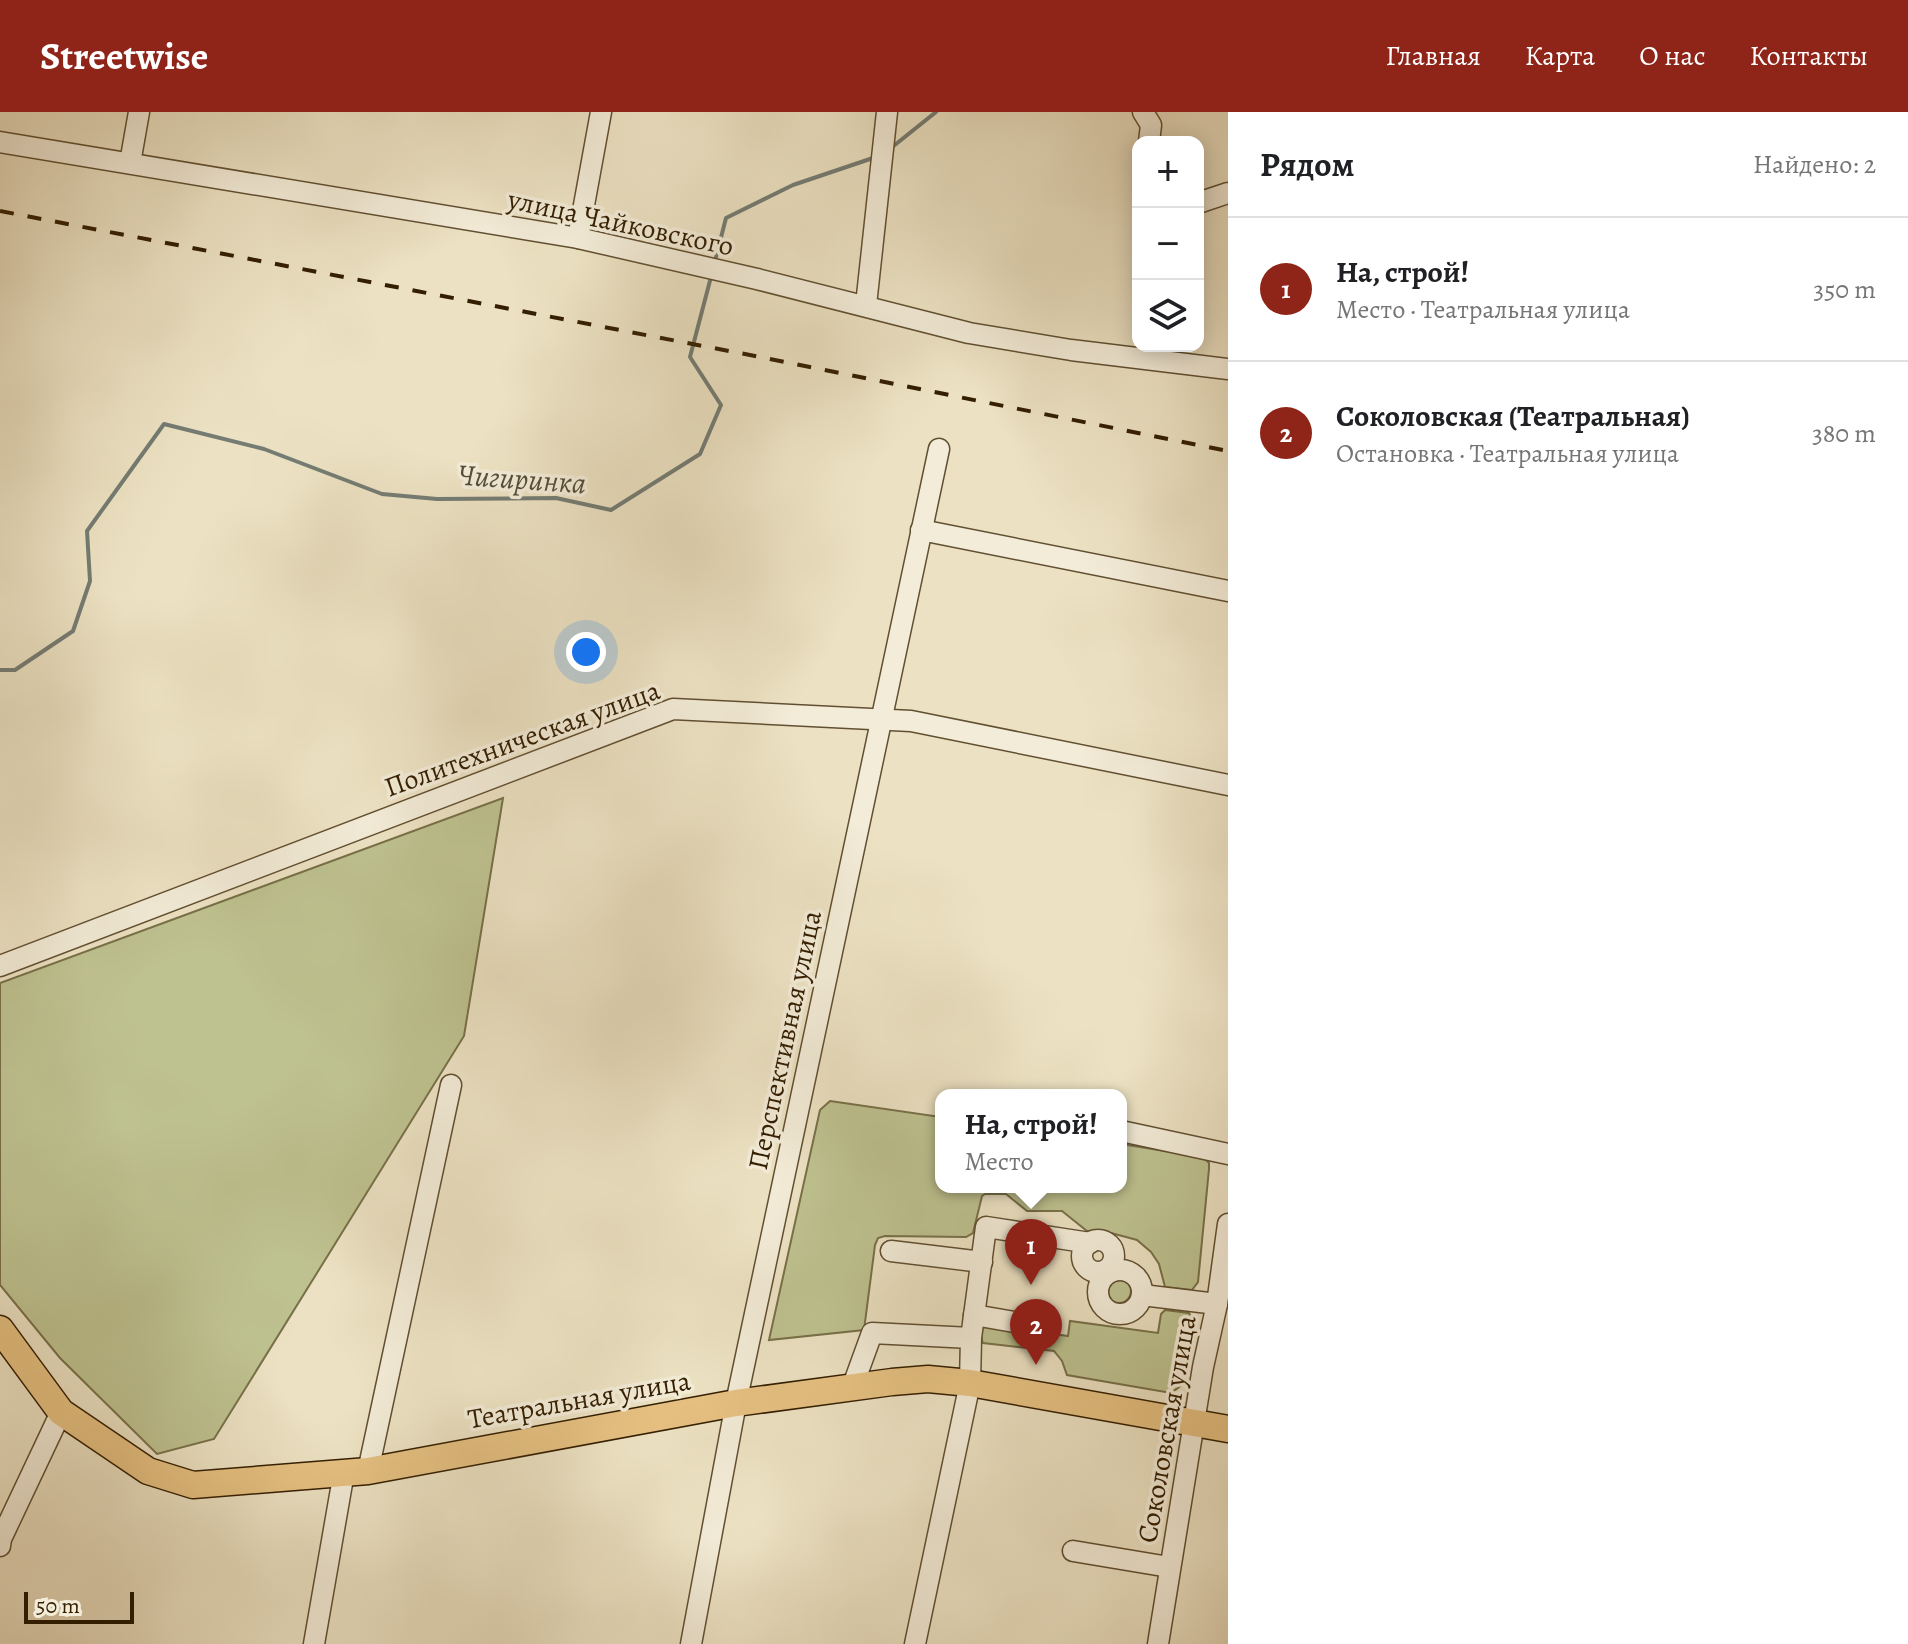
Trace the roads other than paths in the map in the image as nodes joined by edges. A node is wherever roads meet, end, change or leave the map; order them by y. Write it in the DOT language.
graph roads {
  1 [pos="139,112"];
  2 [pos="601,112"];
  3 [pos="887,112"];
  4 [pos="1143,112"];
  5 [pos="1150,136"];
  6 [pos="0,142"];
  7 [pos="130,163"];
  8 [pos="1228,193"];
  9 [pos="1204,201"];
  10 [pos="578,238"];
  11 [pos="866,305"];
  12 [pos="1228,369"];
  13 [pos="939,449"];
  14 [pos="921,530"];
  15 [pos="1228,591"];
  16 [pos="880,720"];
  17 [pos="1228,785"];
  18 [pos="0,966"];
  19 [pos="451,1085"];
  20 [pos="1127,1132"];
  21 [pos="1228,1154"];
  22 [pos="1228,1224"];
  23 [pos="891,1251"];
  24 [pos="1118,1261"];
  25 [pos="982,1262"];
  26 [pos="1142,1295"];
  27 [pos="1217,1304"];
  28 [pos="974,1315"];
  29 [pos="1049,1328"];
  30 [pos="0,1329"];
  31 [pos="971,1338"];
  32 [pos="970,1383"];
  33 [pos="852,1388"];
  34 [pos="736,1403"];
  35 [pos="61,1412"];
  36 [pos="1196,1423"];
  37 [pos="1228,1429"];
  38 [pos="356,1472"];
  39 [pos="0,1546"];
  40 [pos="1073,1551"];
  41 [pos="1169,1567"];
  42 [pos="314,1644"];
  43 [pos="691,1644"];
  44 [pos="915,1644"];
  45 [pos="1158,1644"];
  1 -- 7 [label="street"];
  2 -- 10 [label="street"];
  3 -- 11 [label="street"];
  4 -- 5 [label="street"];
  6 -- 7 [label="street, улица Чайковского"];
  7 -- 10 [label="street, улица Чайковского"];
  8 -- 9 [label="street"];
  10 -- 11 [label="street, улица Чайковского"];
  11 -- 12 [label="street, улица Чайковского"];
  13 -- 14 [label="street, Перспективная улица"];
  14 -- 15 [label="street"];
  14 -- 16 [label="street, Перспективная улица"];
  16 -- 17 [label="street, Политехническая улица"];
  16 -- 18 [label="street, Политехническая улица"];
  16 -- 34 [label="street, Перспективная улица"];
  19 -- 38 [label="street"];
  20 -- 21 [label="street"];
  22 -- 27 [label="street, Соколовская улица"];
  23 -- 25 [label="street"];
  24 -- 25 [label="street"];
  24 -- 26 [label="street"];
  24 -- 26 [label="street"];
  25 -- 28 [label="street"];
  26 -- 27 [label="street"];
  27 -- 36 [label="street, Соколовская улица"];
  28 -- 29 [label="street"];
  28 -- 31 [label="street"];
  30 -- 35 [label="main road, Театральная улица"];
  31 -- 32 [label="street"];
  31 -- 33 [label="street"];
  32 -- 33 [label="main road, Театральная улица"];
  32 -- 36 [label="main road, Театральная улица"];
  32 -- 44 [label="street"];
  33 -- 34 [label="main road, Театральная улица"];
  34 -- 38 [label="main road, Театральная улица"];
  34 -- 43 [label="street, Перспективная улица"];
  35 -- 38 [label="main road, Театральная улица"];
  35 -- 39 [label="street"];
  36 -- 37 [label="main road, Театральная улица"];
  36 -- 41 [label="street, Соколовская улица"];
  38 -- 42 [label="street"];
  40 -- 41 [label="street"];
  41 -- 45 [label="street, Соколовская улица"];
}
